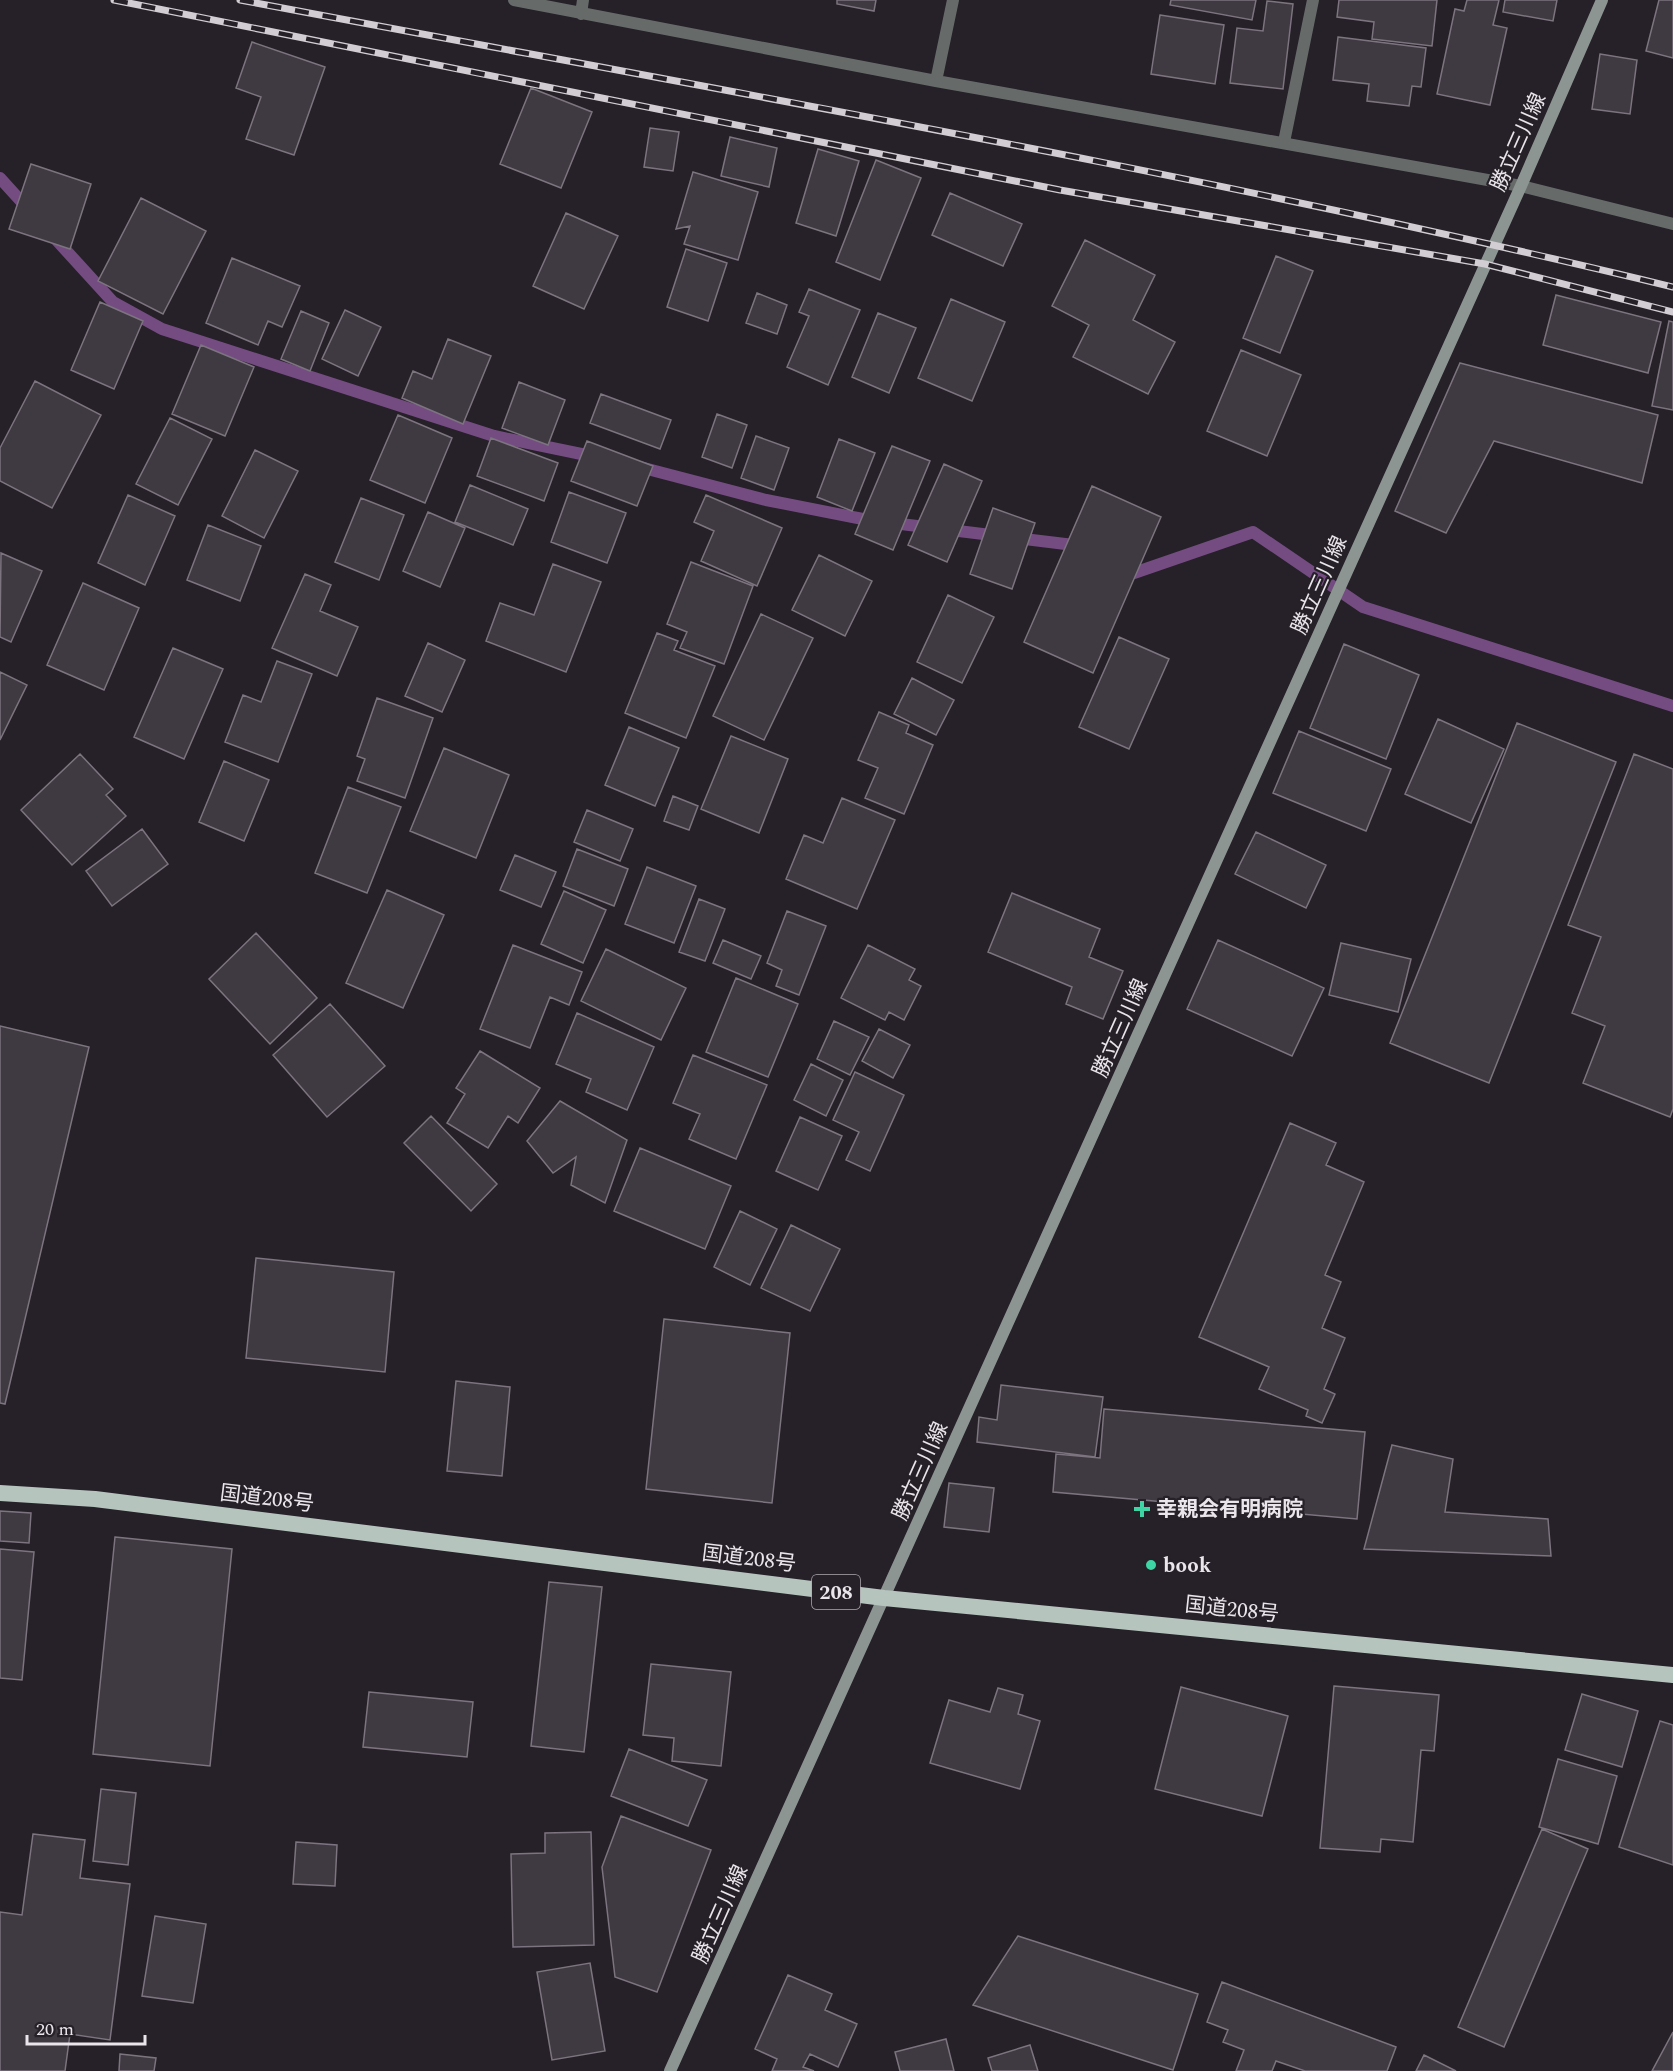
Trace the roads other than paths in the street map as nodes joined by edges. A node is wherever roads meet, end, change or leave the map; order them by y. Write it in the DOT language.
graph roads {
  1 [pos="514,0"];
  2 [pos="584,0"];
  3 [pos="952,0"];
  4 [pos="1313,0"];
  5 [pos="1602,0"];
  6 [pos="580,14"];
  7 [pos="936,81"];
  8 [pos="1284,142"];
  9 [pos="1521,186"];
  10 [pos="1673,224"];
  11 [pos="0,1493"];
  12 [pos="884,1598"];
  13 [pos="1673,1675"];
  14 [pos="670,2071"];
  1 -- 6 [label="street"];
  2 -- 6 [label="street"];
  3 -- 7 [label="street"];
  4 -- 8 [label="street"];
  5 -- 9 [label="main road, 勝立三川線"];
  6 -- 7 [label="street"];
  7 -- 8 [label="street"];
  8 -- 9 [label="street"];
  9 -- 10 [label="street"];
  9 -- 12 [label="main road, 勝立三川線"];
  11 -- 12 [label="highway, 国道208号 / 208"];
  12 -- 13 [label="highway, 国道208号 / 208"];
  12 -- 14 [label="main road, 勝立三川線"];
}
